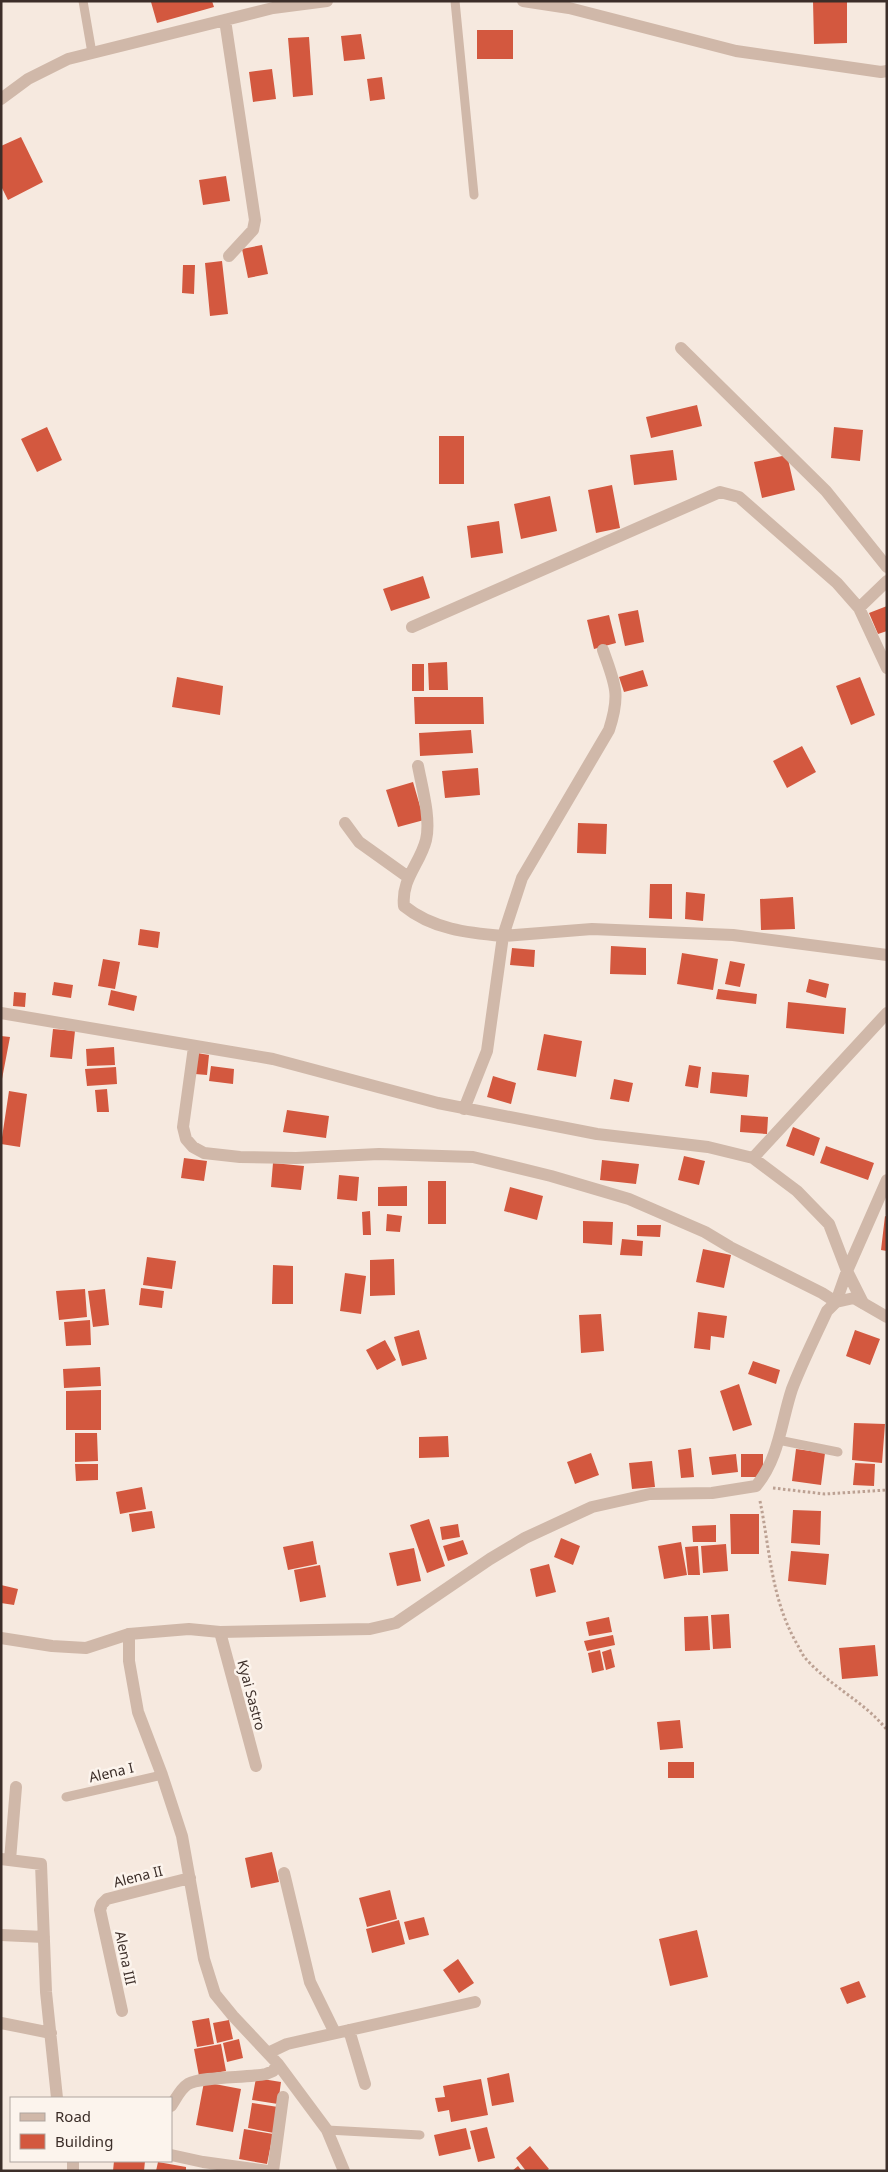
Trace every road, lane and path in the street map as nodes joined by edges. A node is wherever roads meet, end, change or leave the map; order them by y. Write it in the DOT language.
graph roads {
  1 [pos="83,1"];
  2 [pos="328,1"];
  3 [pos="455,1"];
  4 [pos="523,1"];
  5 [pos="225,20"];
  6 [pos="92,53"];
  7 [pos="887,71"];
  8 [pos="1,99"];
  9 [pos="474,195"];
  10 [pos="230,256"];
  11 [pos="681,348"];
  12 [pos="887,568"];
  13 [pos="887,581"];
  14 [pos="859,608"];
  15 [pos="412,627"];
  16 [pos="603,650"];
  17 [pos="887,668"];
  18 [pos="418,766"];
  19 [pos="345,823"];
  20 [pos="408,877"];
  21 [pos="503,936"];
  22 [pos="887,954"];
  23 [pos="1,1001"];
  24 [pos="887,1013"];
  25 [pos="4,1014"];
  26 [pos="194,1047"];
  27 [pos="464,1108"];
  28 [pos="753,1158"];
  29 [pos="887,1180"];
  30 [pos="847,1271"];
  31 [pos="836,1302"];
  32 [pos="863,1303"];
  33 [pos="887,1317"];
  34 [pos="778,1440"];
  35 [pos="838,1452"];
  36 [pos="756,1486"];
  37 [pos="887,1490"];
  38 [pos="220,1632"];
  39 [pos="128,1634"];
  40 [pos="1,1638"];
  41 [pos="887,1730"];
  42 [pos="256,1766"];
  43 [pos="162,1774"];
  44 [pos="16,1787"];
  45 [pos="66,1797"];
  46 [pos="6,1860"];
  47 [pos="284,1873"];
  48 [pos="190,1878"];
  49 [pos="100,1910"];
  50 [pos="1,1935"];
  51 [pos="44,1937"];
  52 [pos="475,2002"];
  53 [pos="122,2011"];
  54 [pos="1,2022"];
  55 [pos="349,2030"];
  56 [pos="51,2033"];
  57 [pos="335,2033"];
  58 [pos="268,2053"];
  59 [pos="278,2064"];
  60 [pos="365,2084"];
  61 [pos="57,2097"];
  62 [pos="283,2097"];
  63 [pos="172,2104"];
  64 [pos="327,2130"];
  65 [pos="420,2135"];
  66 [pos="172,2155"];
  67 [pos="202,2166"];
  68 [pos="268,2171"];
  69 [pos="273,2171"];
  70 [pos="344,2171"];
  1 -- 6 [label="lane"];
  2 -- 5 [label="street"];
  3 -- 9 [label="lane"];
  4 -- 7 [label="street"];
  5 -- 6 [label="street"];
  5 -- 10 [label="street"];
  6 -- 8 [label="street"];
  11 -- 12 [label="street"];
  13 -- 14 [label="street"];
  14 -- 15 [label="street"];
  14 -- 17 [label="street"];
  16 -- 21 [label="street"];
  18 -- 20 [label="street"];
  19 -- 20 [label="street"];
  20 -- 21 [label="street"];
  21 -- 22 [label="street"];
  21 -- 27 [label="street"];
  23 -- 25 [label="street"];
  24 -- 28 [label="street"];
  25 -- 26 [label="street"];
  26 -- 27 [label="street"];
  26 -- 31 [label="street"];
  27 -- 28 [label="street"];
  28 -- 30 [label="street"];
  29 -- 30 [label="street"];
  30 -- 31 [label="street"];
  30 -- 32 [label="street"];
  31 -- 32 [label="street"];
  31 -- 34 [label="street"];
  32 -- 33 [label="street"];
  34 -- 35 [label="lane"];
  34 -- 36 [label="street"];
  36 -- 37 [label="path"];
  36 -- 38 [label="street"];
  36 -- 41 [label="path"];
  38 -- 39 [label="street"];
  38 -- 42 [label="street, Kyai Sastro"];
  39 -- 40 [label="street"];
  39 -- 43 [label="street"];
  43 -- 45 [label="lane, Alena I"];
  43 -- 48 [label="street"];
  44 -- 46 [label="street"];
  46 -- 51 [label="street"];
  47 -- 57 [label="street"];
  48 -- 49 [label="street, Alena II"];
  48 -- 58 [label="street"];
  49 -- 53 [label="street, Alena III"];
  50 -- 51 [label="street"];
  51 -- 56 [label="street"];
  52 -- 55 [label="street"];
  54 -- 56 [label="street"];
  55 -- 57 [label="street"];
  55 -- 60 [label="street"];
  56 -- 61 [label="street"];
  57 -- 58 [label="street"];
  58 -- 59 [label="street"];
  59 -- 63 [label="street"];
  59 -- 64 [label="street"];
  62 -- 69 [label="street"];
  64 -- 65 [label="lane"];
  64 -- 70 [label="street"];
  66 -- 67 [label="street"];
  67 -- 68 [label="street"];
}
